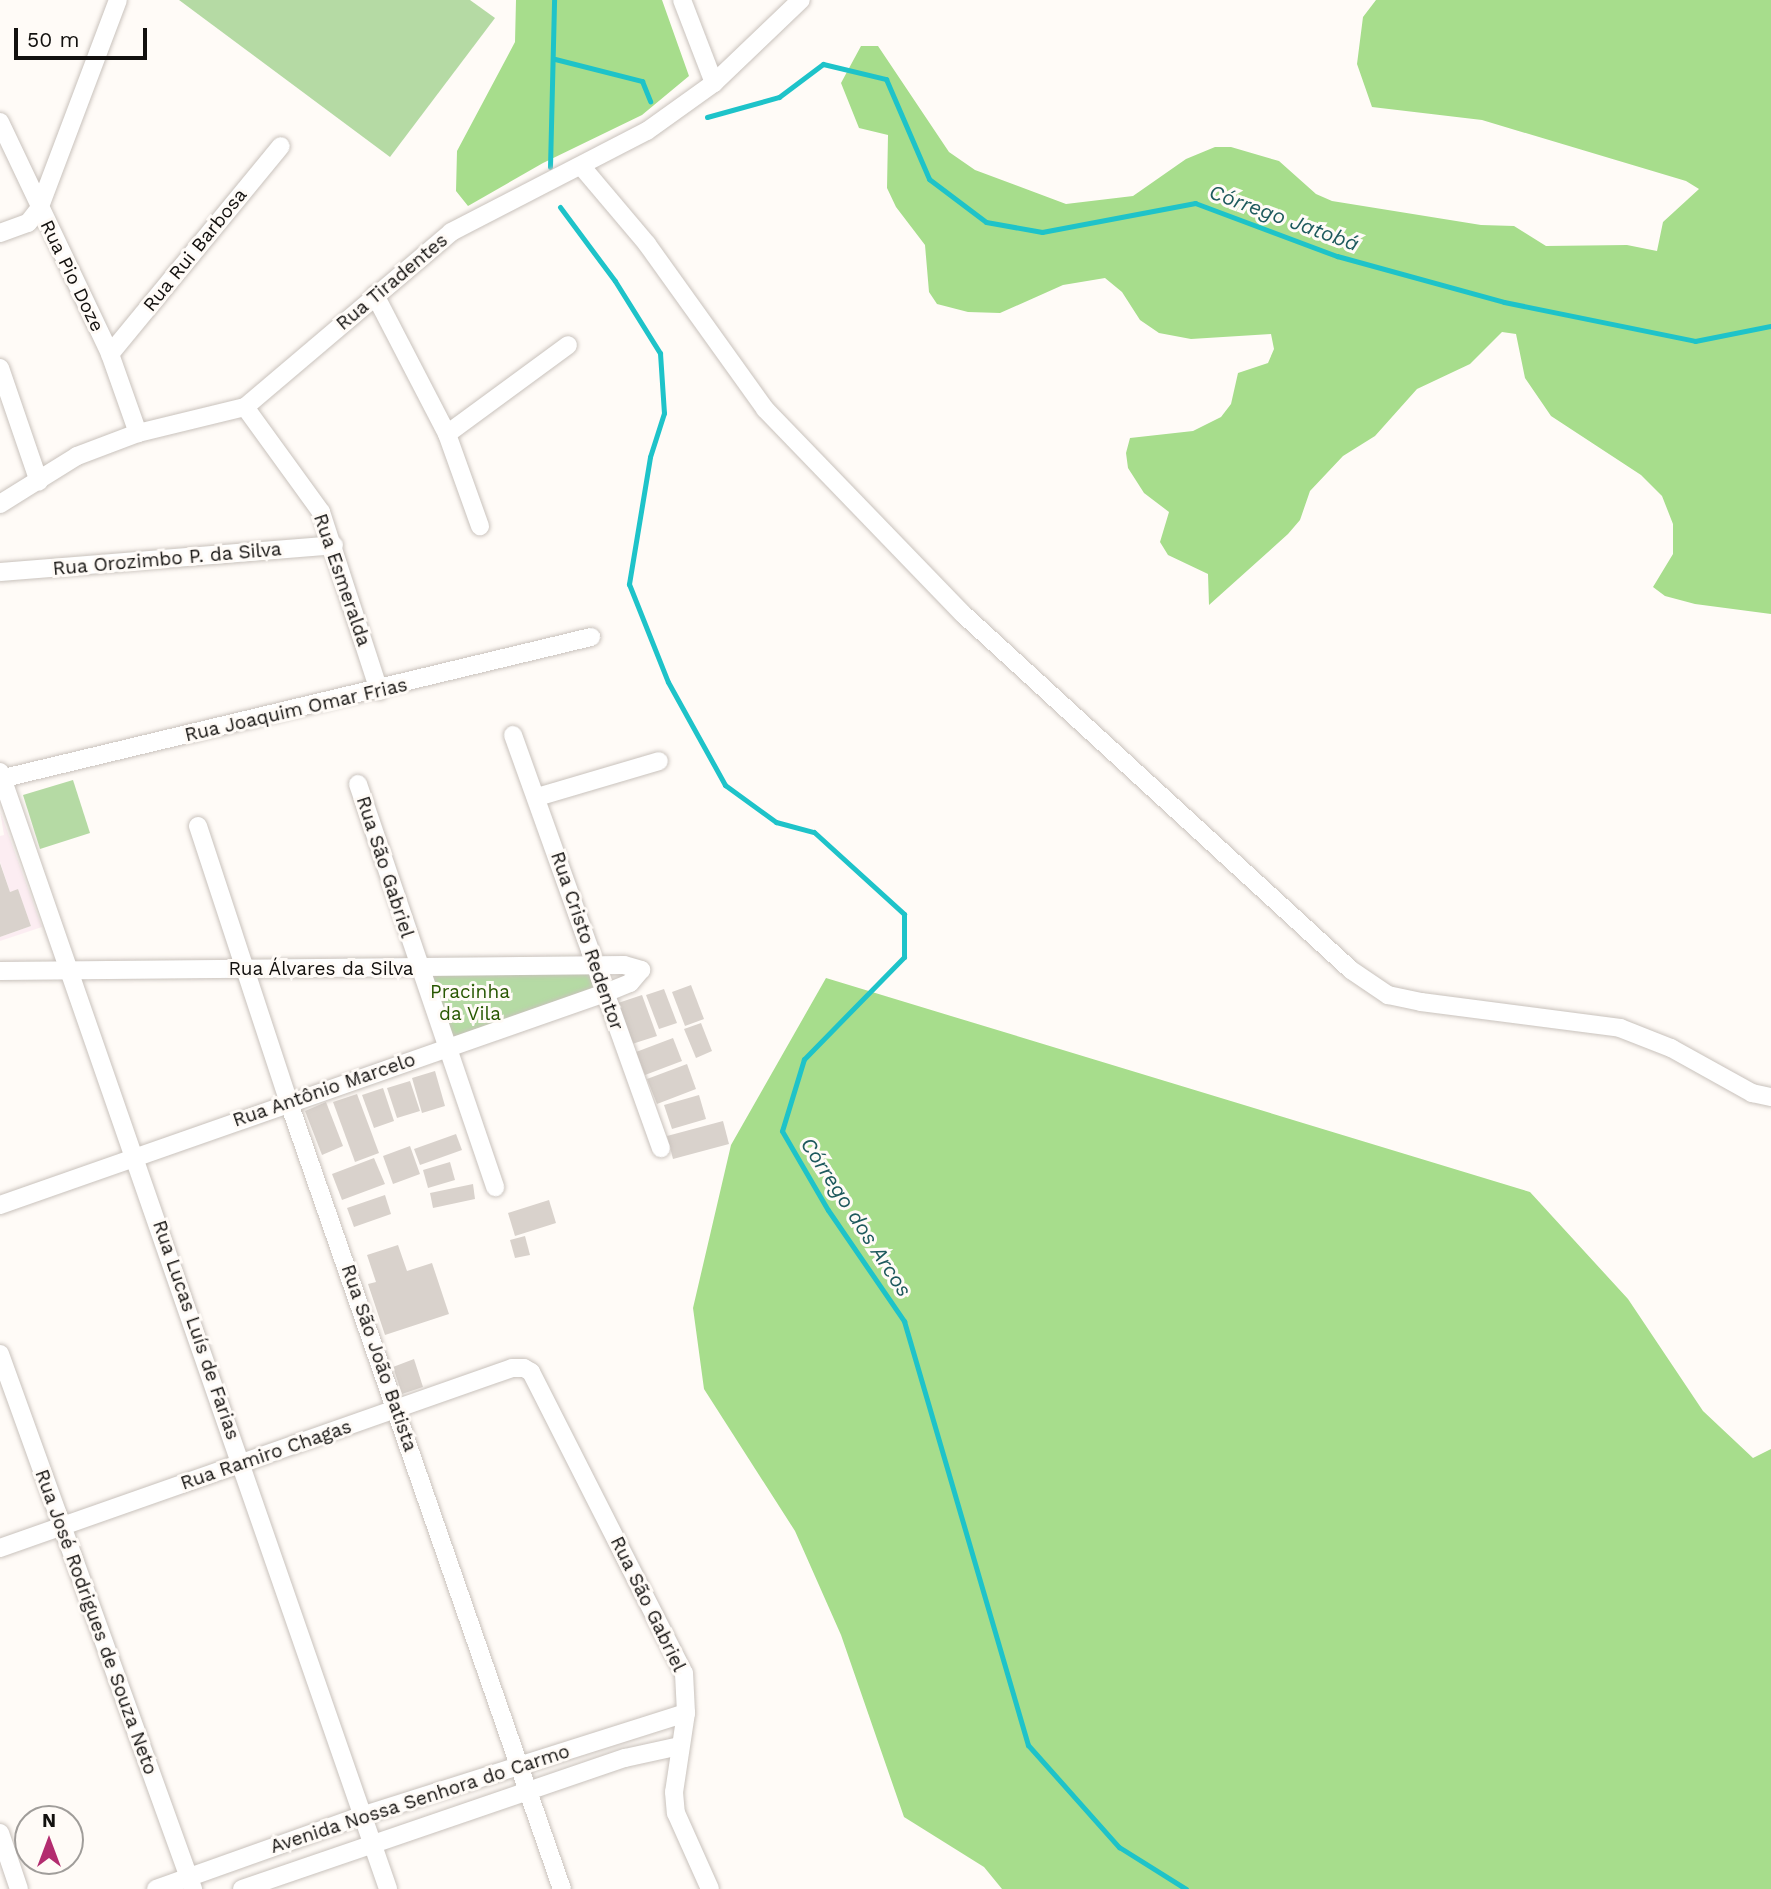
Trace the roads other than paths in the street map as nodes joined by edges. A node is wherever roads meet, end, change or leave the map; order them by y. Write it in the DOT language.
graph roads {
  1 [pos="118,0"];
  2 [pos="682,0"];
  3 [pos="801,0"];
  4 [pos="714,83"];
  5 [pos="0,122"];
  6 [pos="281,146"];
  7 [pos="582,167"];
  8 [pos="39,209"];
  9 [pos="0,233"];
  10 [pos="375,295"];
  11 [pos="568,345"];
  12 [pos="110,354"];
  13 [pos="0,368"];
  14 [pos="245,407"];
  15 [pos="138,433"];
  16 [pos="447,433"];
  17 [pos="39,482"];
  18 [pos="0,504"];
  19 [pos="480,526"];
  20 [pos="334,545"];
  21 [pos="0,572"];
  22 [pos="591,637"];
  23 [pos="379,691"];
  24 [pos="513,734"];
  25 [pos="659,761"];
  26 [pos="1,777"];
  27 [pos="358,784"];
  28 [pos="537,797"];
  29 [pos="198,825"];
  30 [pos="596,966"];
  31 [pos="246,969"];
  32 [pos="418,969"];
  33 [pos="641,970"];
  34 [pos="0,971"];
  35 [pos="72,972"];
  36 [pos="605,993"];
  37 [pos="449,1047"];
  38 [pos="1771,1097"];
  39 [pos="289,1103"];
  40 [pos="661,1148"];
  41 [pos="136,1155"];
  42 [pos="495,1187"];
  43 [pos="0,1205"];
  44 [pos="0,1354"];
  45 [pos="531,1373"];
  46 [pos="398,1410"];
  47 [pos="242,1463"];
  48 [pos="60,1526"];
  49 [pos="0,1548"];
  50 [pos="686,1713"];
  51 [pos="680,1746"];
  52 [pos="520,1766"];
  53 [pos="530,1792"];
  54 [pos="364,1815"];
  55 [pos="0,1833"];
  56 [pos="373,1845"];
  57 [pos="191,1883"];
  58 [pos="19,1889"];
  59 [pos="156,1889"];
  60 [pos="242,1889"];
  61 [pos="388,1889"];
  62 [pos="562,1889"];
  63 [pos="710,1889"];
  1 -- 8 [label="street"];
  2 -- 4 [label="street"];
  3 -- 4 [label="street, Rua Tiradentes"];
  4 -- 7 [label="street, Rua Tiradentes"];
  5 -- 8 [label="street, Rua Pio Doze"];
  6 -- 12 [label="street, Rua Rui Barbosa"];
  7 -- 10 [label="street, Rua Tiradentes"];
  7 -- 38 [label="street"];
  8 -- 9 [label="street"];
  8 -- 12 [label="street, Rua Pio Doze"];
  10 -- 14 [label="street, Rua Tiradentes"];
  10 -- 16 [label="street"];
  11 -- 16 [label="street"];
  12 -- 15 [label="street, Rua Pio Doze"];
  13 -- 17 [label="street"];
  14 -- 15 [label="street, Rua Tiradentes"];
  14 -- 20 [label="street, Rua Esmeralda"];
  15 -- 17 [label="street, Rua Tiradentes"];
  16 -- 19 [label="street"];
  17 -- 18 [label="street, Rua Tiradentes"];
  20 -- 21 [label="street, Rua Orozimbo P. da Silva"];
  20 -- 23 [label="street, Rua Esmeralda"];
  22 -- 23 [label="street, Rua Joaquim Omar Frias"];
  23 -- 26 [label="street, Rua Joaquim Omar Frias"];
  24 -- 28 [label="street, Rua Cristo Redentor"];
  25 -- 28 [label="street"];
  26 -- 35 [label="street, Rua Lucas Luís de Farias"];
  27 -- 32 [label="street, Rua São Gabriel"];
  28 -- 30 [label="street, Rua Cristo Redentor"];
  29 -- 31 [label="street, Rua São João Batista"];
  30 -- 32 [label="street, Rua Álvares da Silva"];
  30 -- 33 [label="street, Rua Álvares da Silva"];
  30 -- 36 [label="street, Rua Cristo Redentor"];
  31 -- 32 [label="street, Rua Álvares da Silva"];
  31 -- 35 [label="street, Rua Álvares da Silva"];
  31 -- 39 [label="street, Rua São João Batista"];
  32 -- 37 [label="street, Rua São Gabriel"];
  33 -- 36 [label="street, Rua Antônio Marcelo"];
  34 -- 35 [label="street, Rua Álvares da Silva"];
  35 -- 41 [label="street, Rua Lucas Luís de Farias"];
  36 -- 37 [label="street, Rua Antônio Marcelo"];
  36 -- 40 [label="street, Rua Cristo Redentor"];
  37 -- 39 [label="street, Rua Antônio Marcelo"];
  37 -- 42 [label="street, Rua São Gabriel"];
  39 -- 41 [label="street, Rua Antônio Marcelo"];
  39 -- 46 [label="street, Rua São João Batista"];
  41 -- 43 [label="street, Rua Antônio Marcelo"];
  41 -- 47 [label="street, Rua Lucas Luís de Farias"];
  44 -- 48 [label="street, Rua José Rodrigues de Souza Neto"];
  45 -- 46 [label="street, Rua Ramiro Chagas"];
  45 -- 50 [label="street, Rua São Gabriel"];
  46 -- 47 [label="street, Rua Ramiro Chagas"];
  46 -- 52 [label="street, Rua São João Batista"];
  47 -- 48 [label="street, Rua Ramiro Chagas"];
  47 -- 54 [label="street, Rua Lucas Luís de Farias"];
  48 -- 49 [label="street, Rua Ramiro Chagas"];
  48 -- 57 [label="street, Rua José Rodrigues de Souza Neto"];
  50 -- 51 [label="street, Rua São Gabriel"];
  50 -- 52 [label="street, Avenida Nossa Senhora do Carmo"];
  51 -- 53 [label="street, Avenida Nossa Senhora do Carmo"];
  51 -- 63 [label="street, Rua São Gabriel"];
  52 -- 53 [label="street, Rua São João Batista"];
  52 -- 54 [label="street, Avenida Nossa Senhora do Carmo"];
  53 -- 56 [label="street, Avenida Nossa Senhora do Carmo"];
  53 -- 62 [label="street, Rua São João Batista"];
  54 -- 56 [label="street, Rua Lucas Luís de Farias"];
  54 -- 57 [label="street, Avenida Nossa Senhora do Carmo"];
  55 -- 58 [label="street"];
  56 -- 60 [label="street, Avenida Nossa Senhora do Carmo"];
  56 -- 61 [label="street, Rua Lucas Luís de Farias"];
  57 -- 59 [label="street, Avenida Nossa Senhora do Carmo"];
}
